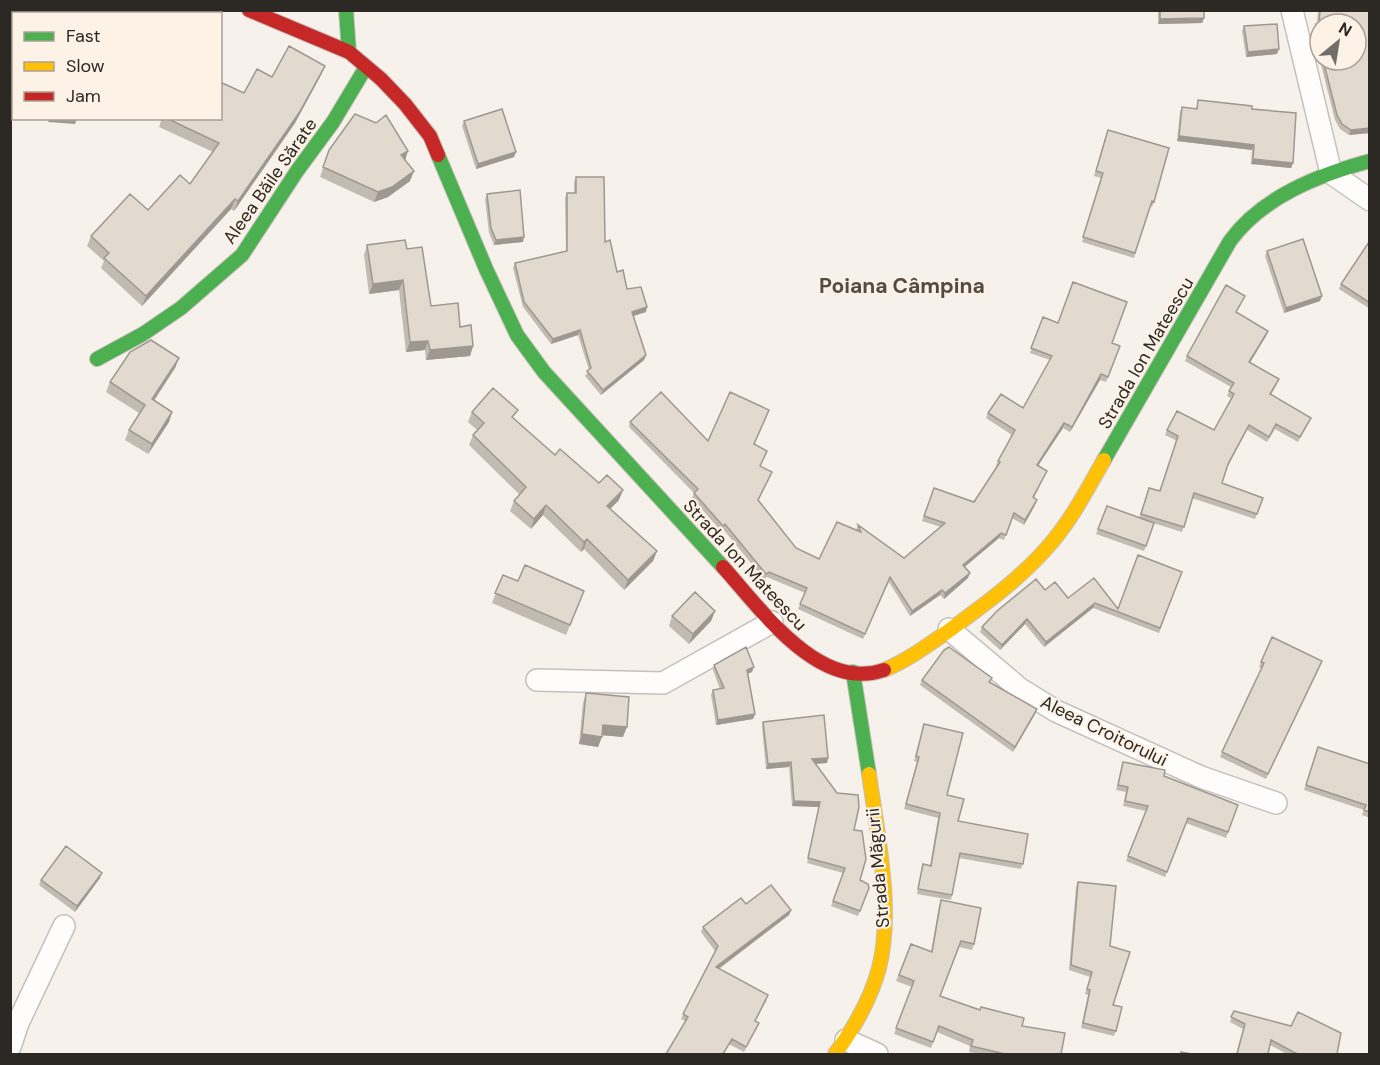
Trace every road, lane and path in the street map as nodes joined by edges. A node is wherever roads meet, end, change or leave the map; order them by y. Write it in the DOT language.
graph roads {
  1 [pos="249,10"];
  2 [pos="346,10"];
  3 [pos="1292,10"];
  4 [pos="349,52"];
  5 [pos="366,67"];
  6 [pos="1370,161"];
  7 [pos="1331,173"];
  8 [pos="1370,200"];
  9 [pos="97,359"];
  10 [pos="772,622"];
  11 [pos="949,629"];
  12 [pos="854,672"];
  13 [pos="537,680"];
  14 [pos="1276,803"];
  15 [pos="64,926"];
  16 [pos="10,1047"];
  17 [pos="840,1047"];
  18 [pos="878,1054"];
  1 -- 4 [label="main road, Strada Ion Mateescu"];
  2 -- 4 [label="main road"];
  3 -- 7 [label="street"];
  4 -- 5 [label="main road, Strada Ion Mateescu"];
  5 -- 9 [label="main road, Aleea Băile Sărate"];
  5 -- 10 [label="main road, Strada Ion Mateescu"];
  6 -- 7 [label="main road, Strada Ion Mateescu"];
  7 -- 8 [label="street"];
  7 -- 11 [label="main road, Strada Ion Mateescu"];
  10 -- 12 [label="main road, Strada Ion Mateescu"];
  10 -- 13 [label="street"];
  11 -- 12 [label="main road, Strada Ion Mateescu"];
  11 -- 14 [label="street, Aleea Croitorului"];
  12 -- 17 [label="main road, Strada Măgurii"];
  15 -- 16 [label="street"];
  17 -- 18 [label="street"];
}
